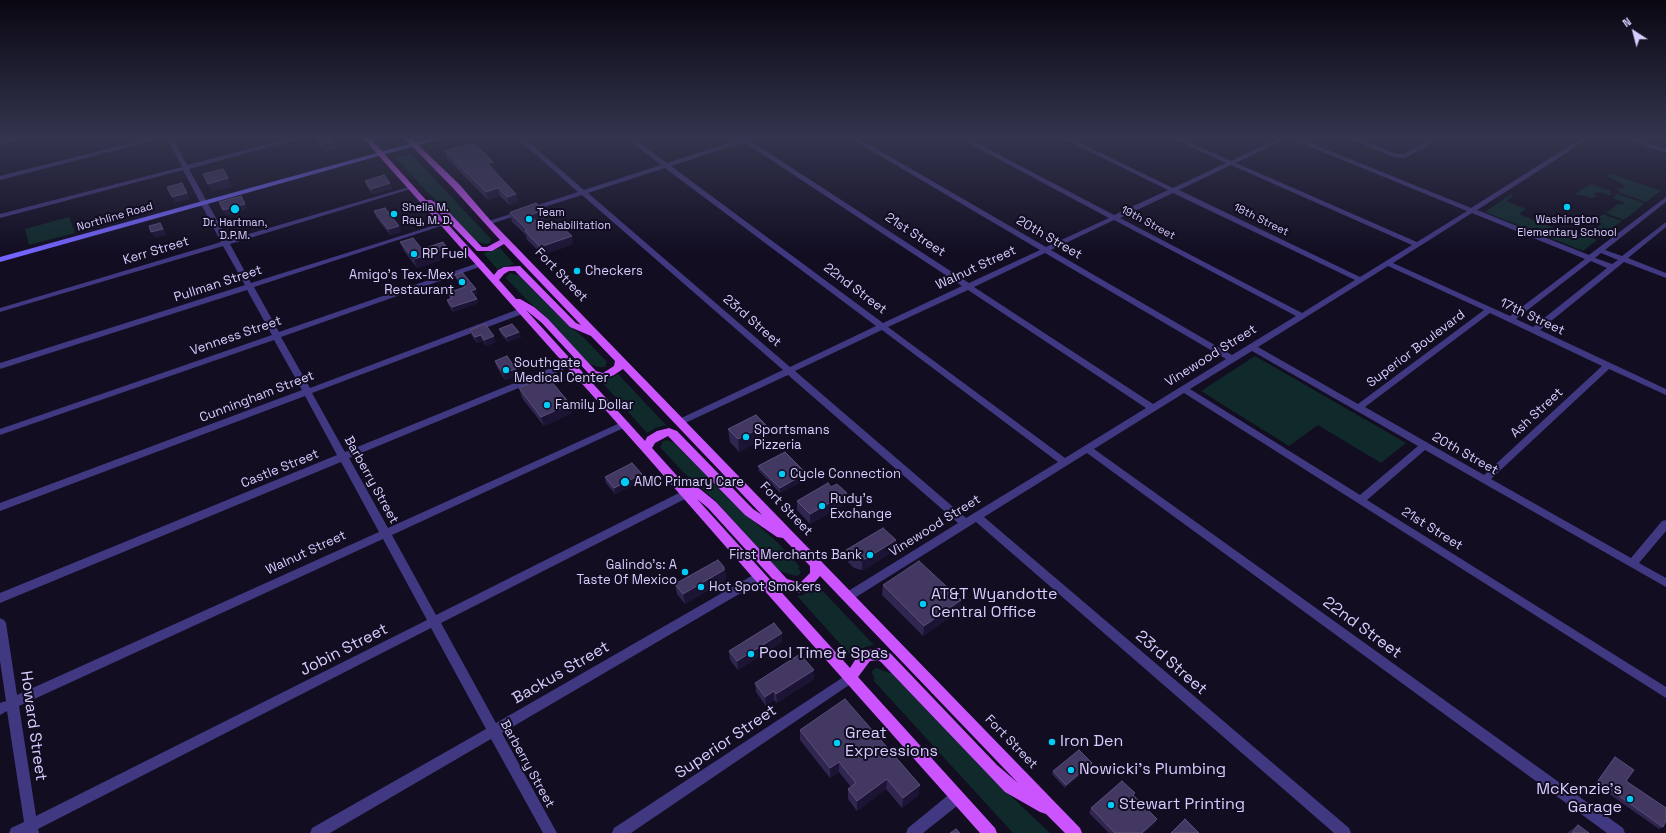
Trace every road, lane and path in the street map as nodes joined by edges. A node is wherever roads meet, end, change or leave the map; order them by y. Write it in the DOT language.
graph roads {
  1 [pos="152,177"];
  2 [pos="190,177"];
  3 [pos="302,177"];
  4 [pos="401,177"];
  5 [pos="447,177"];
  6 [pos="565,177"];
  7 [pos="630,177"];
  8 [pos="680,177"];
  9 [pos="801,177"];
  10 [pos="919,177"];
  11 [pos="1036,177"];
  12 [pos="1145,177"];
  13 [pos="1203,177"];
  14 [pos="1262,177"];
  15 [pos="1388,177"];
  16 [pos="1526,177"];
  17 [pos="411,188"];
  18 [pos="1174,191"];
  19 [pos="582,192"];
  20 [pos="422,199"];
  21 [pos="1664,203"];
  22 [pos="204,204"];
  23 [pos="1472,211"];
  24 [pos="0,216"];
  25 [pos="1115,218"];
  26 [pos="488,223"];
  27 [pos="444,224"];
  28 [pos="1666,224"];
  29 [pos="505,240"];
  30 [pos="226,243"];
  31 [pos="1417,245"];
  32 [pos="1600,250"];
  33 [pos="1046,251"];
  34 [pos="1590,258"];
  35 [pos="1622,259"];
  36 [pos="0,260"];
  37 [pos="1388,263"];
  38 [pos="481,265"];
  39 [pos="1612,267"];
  40 [pos="1666,276"];
  41 [pos="494,280"];
  42 [pos="1360,280"];
  43 [pos="250,286"];
  44 [pos="968,287"];
  45 [pos="508,296"];
  46 [pos="0,310"];
  47 [pos="1489,310"];
  48 [pos="522,311"];
  49 [pos="1302,316"];
  50 [pos="1510,320"];
  51 [pos="883,327"];
  52 [pos="1534,331"];
  53 [pos="597,335"];
  54 [pos="277,336"];
  55 [pos="1252,347"];
  56 [pos="620,359"];
  57 [pos="1232,359"];
  58 [pos="569,364"];
  59 [pos="1608,365"];
  60 [pos="0,366"];
  61 [pos="789,371"];
  62 [pos="1184,389"];
  63 [pos="307,392"];
  64 [pos="1666,392"];
  65 [pos="1153,408"];
  66 [pos="1358,408"];
  67 [pos="680,422"];
  68 [pos="625,424"];
  69 [pos="0,432"];
  70 [pos="1424,446"];
  71 [pos="646,448"];
  72 [pos="1088,449"];
  73 [pos="343,457"];
  74 [pos="1065,463"];
  75 [pos="671,477"];
  76 [pos="1484,480"];
  77 [pos="686,494"];
  78 [pos="1360,500"];
  79 [pos="0,507"];
  80 [pos="978,517"];
  81 [pos="966,524"];
  82 [pos="1666,524"];
  83 [pos="386,533"];
  84 [pos="799,546"];
  85 [pos="816,563"];
  86 [pos="1632,564"];
  87 [pos="759,576"];
  88 [pos="1666,583"];
  89 [pos="849,596"];
  90 [pos="0,598"];
  91 [pos="435,622"];
  92 [pos="0,623"];
  93 [pos="851,677"];
  94 [pos="1666,693"];
  95 [pos="12,703"];
  96 [pos="0,709"];
  97 [pos="494,731"];
  98 [pos="958,797"];
  99 [pos="1056,813"];
  100 [pos="31,830"];
  101 [pos="16,833"];
  102 [pos="317,833"];
  103 [pos="550,833"];
  104 [pos="619,833"];
  105 [pos="912,833"];
  106 [pos="990,833"];
  107 [pos="1075,833"];
  108 [pos="1344,833"];
  109 [pos="1618,833"];
  1 -- 24 [label="street"];
  2 -- 22 [label="street, Barberry Street"];
  3 -- 22 [label="main road, Northline Road"];
  4 -- 17 [label="main road"];
  5 -- 26 [label="main road, Fort Street"];
  6 -- 19 [label="street, 23rd Street"];
  7 -- 19 [label="street"];
  8 -- 51 [label="street, 22nd Street"];
  9 -- 44 [label="street, 21st Street"];
  10 -- 33 [label="street, 20th Street"];
  11 -- 25 [label="street, 19th Street"];
  12 -- 18 [label="street, 18th Street"];
  13 -- 18 [label="street, Walnut Street"];
  14 -- 31 [label="street"];
  15 -- 23 [label="street"];
  16 -- 23 [label="street, Vinewood Street"];
  17 -- 20 [label="main road"];
  17 -- 30 [label="street, Kerr Street"];
  18 -- 25 [label="street, Walnut Street"];
  18 -- 42 [label="street, 18th Street"];
  19 -- 26 [label="street"];
  19 -- 61 [label="street, 23rd Street"];
  20 -- 27 [label="main road"];
  20 -- 29 [label="main road"];
  21 -- 32 [label="street"];
  22 -- 30 [label="street, Barberry Street"];
  22 -- 36 [label="main road, Northline Road"];
  23 -- 31 [label="street, Vinewood Street"];
  23 -- 34 [label="street"];
  25 -- 33 [label="street, Walnut Street"];
  25 -- 49 [label="street, 19th Street"];
  26 -- 29 [label="main road, Fort Street"];
  27 -- 38 [label="main road"];
  27 -- 43 [label="street, Pullman Street"];
  28 -- 35 [label="street"];
  29 -- 53 [label="main road, Fort Street"];
  30 -- 43 [label="street, Barberry Street"];
  30 -- 46 [label="street, Kerr Street"];
  31 -- 37 [label="street, Vinewood Street"];
  32 -- 34 [label="street"];
  32 -- 35 [label="street"];
  33 -- 44 [label="street, Walnut Street"];
  33 -- 57 [label="street, 20th Street"];
  34 -- 39 [label="street"];
  34 -- 50 [label="street"];
  35 -- 39 [label="street"];
  35 -- 40 [label="street"];
  37 -- 42 [label="street, Vinewood Street"];
  37 -- 47 [label="street, 17th Street"];
  38 -- 41 [label="main road"];
  38 -- 54 [label="street, Venness Street"];
  39 -- 52 [label="street"];
  41 -- 45 [label="main road"];
  41 -- 53 [label="main road"];
  42 -- 49 [label="street, Vinewood Street"];
  43 -- 54 [label="street, Barberry Street"];
  43 -- 60 [label="street, Pullman Street"];
  44 -- 51 [label="street, Walnut Street"];
  44 -- 65 [label="street, 21st Street"];
  45 -- 48 [label="main road"];
  45 -- 56 [label="main road"];
  47 -- 50 [label="street, 17th Street"];
  47 -- 66 [label="street, Superior Boulevard"];
  48 -- 58 [label="main road"];
  48 -- 63 [label="street, Cunningham Street"];
  49 -- 55 [label="street, Vinewood Street"];
  50 -- 52 [label="street, 17th Street"];
  51 -- 61 [label="street, Walnut Street"];
  51 -- 74 [label="street, 22nd Street"];
  52 -- 59 [label="street, 17th Street"];
  53 -- 56 [label="main road, Fort Street"];
  54 -- 63 [label="street, Barberry Street"];
  54 -- 69 [label="street, Venness Street"];
  55 -- 57 [label="street, Vinewood Street"];
  55 -- 66 [label="street, 20th Street"];
  56 -- 67 [label="main road, Fort Street"];
  57 -- 62 [label="street, Vinewood Street"];
  58 -- 68 [label="main road"];
  58 -- 73 [label="street, Castle Street"];
  59 -- 64 [label="street, 17th Street"];
  59 -- 76 [label="street, Ash Street"];
  61 -- 67 [label="street, Walnut Street"];
  61 -- 81 [label="street, 23rd Street"];
  62 -- 65 [label="street, Vinewood Street"];
  62 -- 78 [label="street, 21st Street"];
  63 -- 73 [label="street, Barberry Street"];
  63 -- 79 [label="street, Cunningham Street"];
  65 -- 72 [label="street, Vinewood Street"];
  66 -- 70 [label="street, 20th Street"];
  67 -- 84 [label="main road, Fort Street"];
  68 -- 71 [label="main road"];
  68 -- 83 [label="street, Walnut Street"];
  70 -- 76 [label="street, 20th Street"];
  70 -- 78 [label="street"];
  71 -- 75 [label="main road"];
  71 -- 84 [label="main road"];
  72 -- 74 [label="street, Vinewood Street"];
  72 -- 109 [label="street, 22nd Street"];
  73 -- 83 [label="street, Barberry Street"];
  73 -- 90 [label="street, Castle Street"];
  74 -- 80 [label="street, Vinewood Street"];
  75 -- 77 [label="main road"];
  75 -- 85 [label="main road"];
  76 -- 86 [label="street, 20th Street"];
  77 -- 87 [label="main road"];
  77 -- 91 [label="street, Jobin Street"];
  78 -- 94 [label="street, 21st Street"];
  80 -- 81 [label="street, Vinewood Street"];
  80 -- 108 [label="street, 23rd Street"];
  81 -- 89 [label="street, Vinewood Street"];
  82 -- 86 [label="street"];
  83 -- 91 [label="street, Barberry Street"];
  83 -- 95 [label="street, Walnut Street"];
  84 -- 85 [label="main road, Fort Street"];
  85 -- 89 [label="main road, Fort Street"];
  86 -- 88 [label="street, 20th Street"];
  87 -- 93 [label="main road"];
  87 -- 97 [label="street, Backus Street"];
  89 -- 99 [label="main road, Fort Street"];
  91 -- 97 [label="street, Barberry Street"];
  91 -- 100 [label="street, Jobin Street"];
  92 -- 95 [label="street, Howard Street"];
  93 -- 98 [label="main road"];
  93 -- 99 [label="main road"];
  93 -- 104 [label="street, Superior Street"];
  95 -- 96 [label="street, Walnut Street"];
  95 -- 100 [label="street, Howard Street"];
  97 -- 102 [label="street, Backus Street"];
  97 -- 103 [label="street, Barberry Street"];
  98 -- 105 [label="street"];
  98 -- 106 [label="main road"];
  99 -- 107 [label="main road, Fort Street"];
  100 -- 101 [label="street, Jobin Street"];
}
